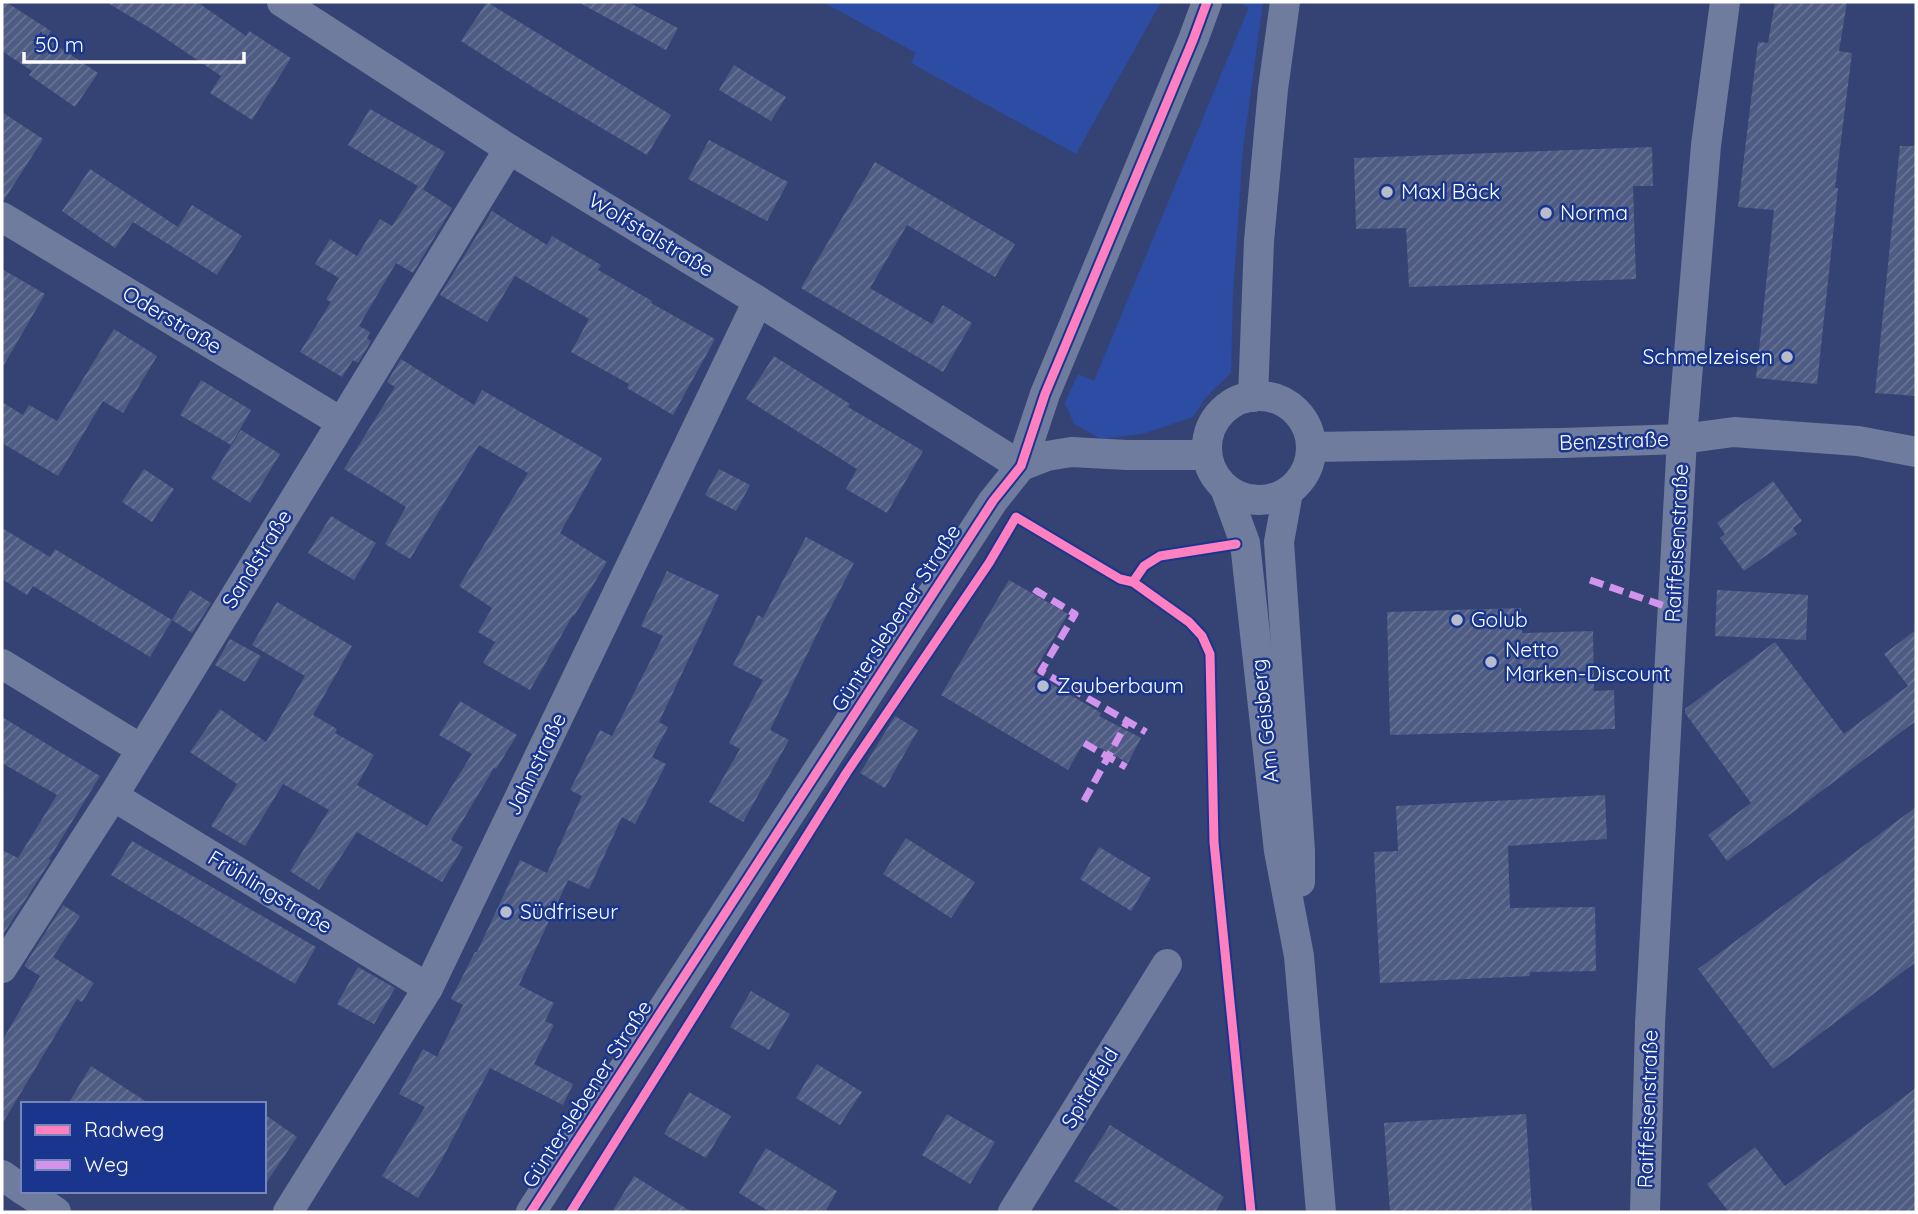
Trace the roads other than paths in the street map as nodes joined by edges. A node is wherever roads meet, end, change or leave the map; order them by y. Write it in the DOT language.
graph roads {
  1 [pos="282,2"];
  2 [pos="1207,2"];
  3 [pos="1285,2"];
  4 [pos="1725,2"];
  5 [pos="509,149"];
  6 [pos="2,217"];
  7 [pos="758,301"];
  8 [pos="1254,397"];
  9 [pos="341,422"];
  10 [pos="1682,439"];
  11 [pos="1311,447"];
  12 [pos="1916,452"];
  13 [pos="1207,455"];
  14 [pos="1021,466"];
  15 [pos="1225,488"];
  16 [pos="1288,492"];
  17 [pos="2,664"];
  18 [pos="141,749"];
  19 [pos="113,796"];
  20 [pos="1299,956"];
  21 [pos="1167,964"];
  22 [pos="2,968"];
  23 [pos="428,988"];
  24 [pos="2,1175"];
  25 [pos="21,1188"];
  26 [pos="28,1193"];
  27 [pos="56,1212"];
  28 [pos="288,1212"];
  29 [pos="531,1212"];
  30 [pos="1013,1212"];
  31 [pos="1321,1212"];
  32 [pos="1645,1212"];
  1 -- 5 [label="street, Wolfstalstraße"];
  2 -- 14 [label="street, Günterslebener Straße"];
  3 -- 8 [label="street"];
  4 -- 10 [label="street, Raiffeisenstraße"];
  5 -- 7 [label="street, Wolfstalstraße"];
  5 -- 9 [label="street, Sandstraße"];
  6 -- 9 [label="street, Oderstraße"];
  7 -- 14 [label="street, Wolfstalstraße"];
  7 -- 23 [label="street, Jahnstraße"];
  8 -- 11 [label="street"];
  8 -- 13 [label="street"];
  9 -- 18 [label="street, Sandstraße"];
  10 -- 11 [label="street, Benzstraße"];
  10 -- 12 [label="street, Benzstraße"];
  10 -- 32 [label="street, Raiffeisenstraße"];
  11 -- 16 [label="street"];
  13 -- 14 [label="street"];
  13 -- 15 [label="street"];
  14 -- 29 [label="street, Günterslebener Straße"];
  15 -- 16 [label="street"];
  15 -- 20 [label="street, Am Geisberg"];
  16 -- 20 [label="street, Am Geisberg"];
  17 -- 18 [label="street"];
  18 -- 19 [label="street, Sandstraße"];
  19 -- 22 [label="street, Sandstraße"];
  19 -- 23 [label="street, Frühlingstraße"];
  20 -- 31 [label="street, Am Geisberg"];
  21 -- 30 [label="street, Spitalfeld"];
  23 -- 28 [label="street, Jahnstraße"];
  24 -- 25 [label="street"];
  26 -- 27 [label="street"];
}
